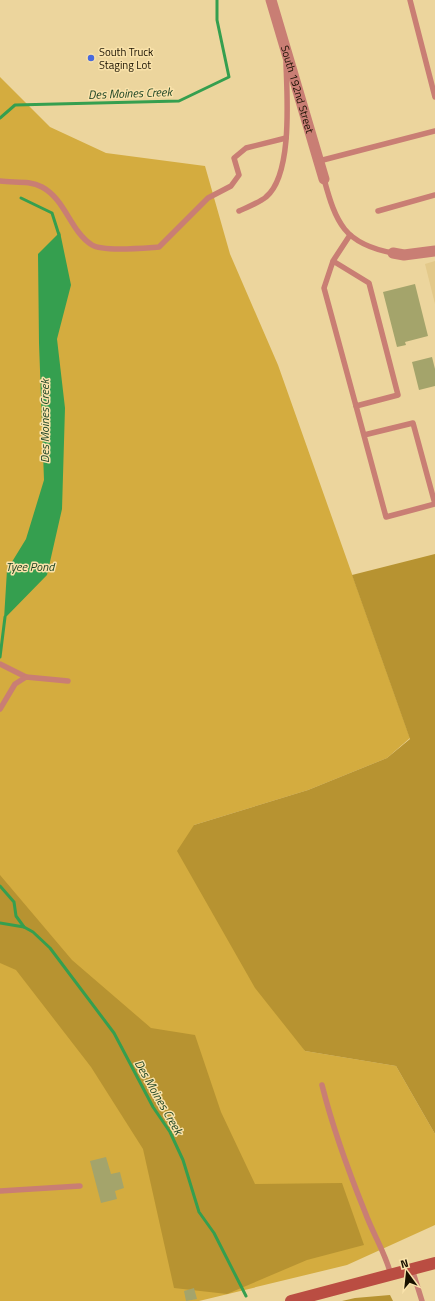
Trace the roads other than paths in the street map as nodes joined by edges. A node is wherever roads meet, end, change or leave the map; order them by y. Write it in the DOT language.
graph roads {
  1 [pos="271,0"];
  2 [pos="410,0"];
  3 [pos="285,45"];
  4 [pos="435,97"];
  5 [pos="435,131"];
  6 [pos="286,138"];
  7 [pos="319,161"];
  8 [pos="324,179"];
  9 [pos="0,181"];
  10 [pos="435,195"];
  11 [pos="239,211"];
  12 [pos="378,211"];
  13 [pos="350,235"];
  14 [pos="435,251"];
  15 [pos="393,254"];
  16 [pos="333,262"];
  17 [pos="356,406"];
  18 [pos="364,435"];
  19 [pos="0,664"];
  20 [pos="26,677"];
  21 [pos="68,681"];
  22 [pos="0,709"];
  23 [pos="322,1084"];
  24 [pos="80,1186"];
  25 [pos="0,1191"];
  26 [pos="435,1263"];
  27 [pos="412,1268"];
  28 [pos="391,1274"];
  29 [pos="291,1301"];
  30 [pos="422,1301"];
  1 -- 3 [label="street, South 192nd Street"];
  2 -- 4 [label="lane"];
  3 -- 6 [label="lane"];
  3 -- 7 [label="street, South 192nd Street"];
  5 -- 7 [label="lane"];
  6 -- 9 [label="lane"];
  6 -- 11 [label="lane"];
  7 -- 8 [label="street, South 192nd Street"];
  8 -- 13 [label="lane"];
  10 -- 12 [label="lane"];
  13 -- 15 [label="lane"];
  13 -- 16 [label="lane"];
  14 -- 15 [label="street"];
  16 -- 17 [label="lane"];
  16 -- 17 [label="lane"];
  17 -- 18 [label="lane"];
  18 -- 18 [label="lane"];
  19 -- 20 [label="lane"];
  20 -- 21 [label="lane"];
  20 -- 22 [label="lane"];
  23 -- 28 [label="lane"];
  24 -- 25 [label="lane"];
  26 -- 27 [label="main road"];
  27 -- 28 [label="main road"];
  27 -- 30 [label="lane"];
  28 -- 29 [label="main road"];
}
